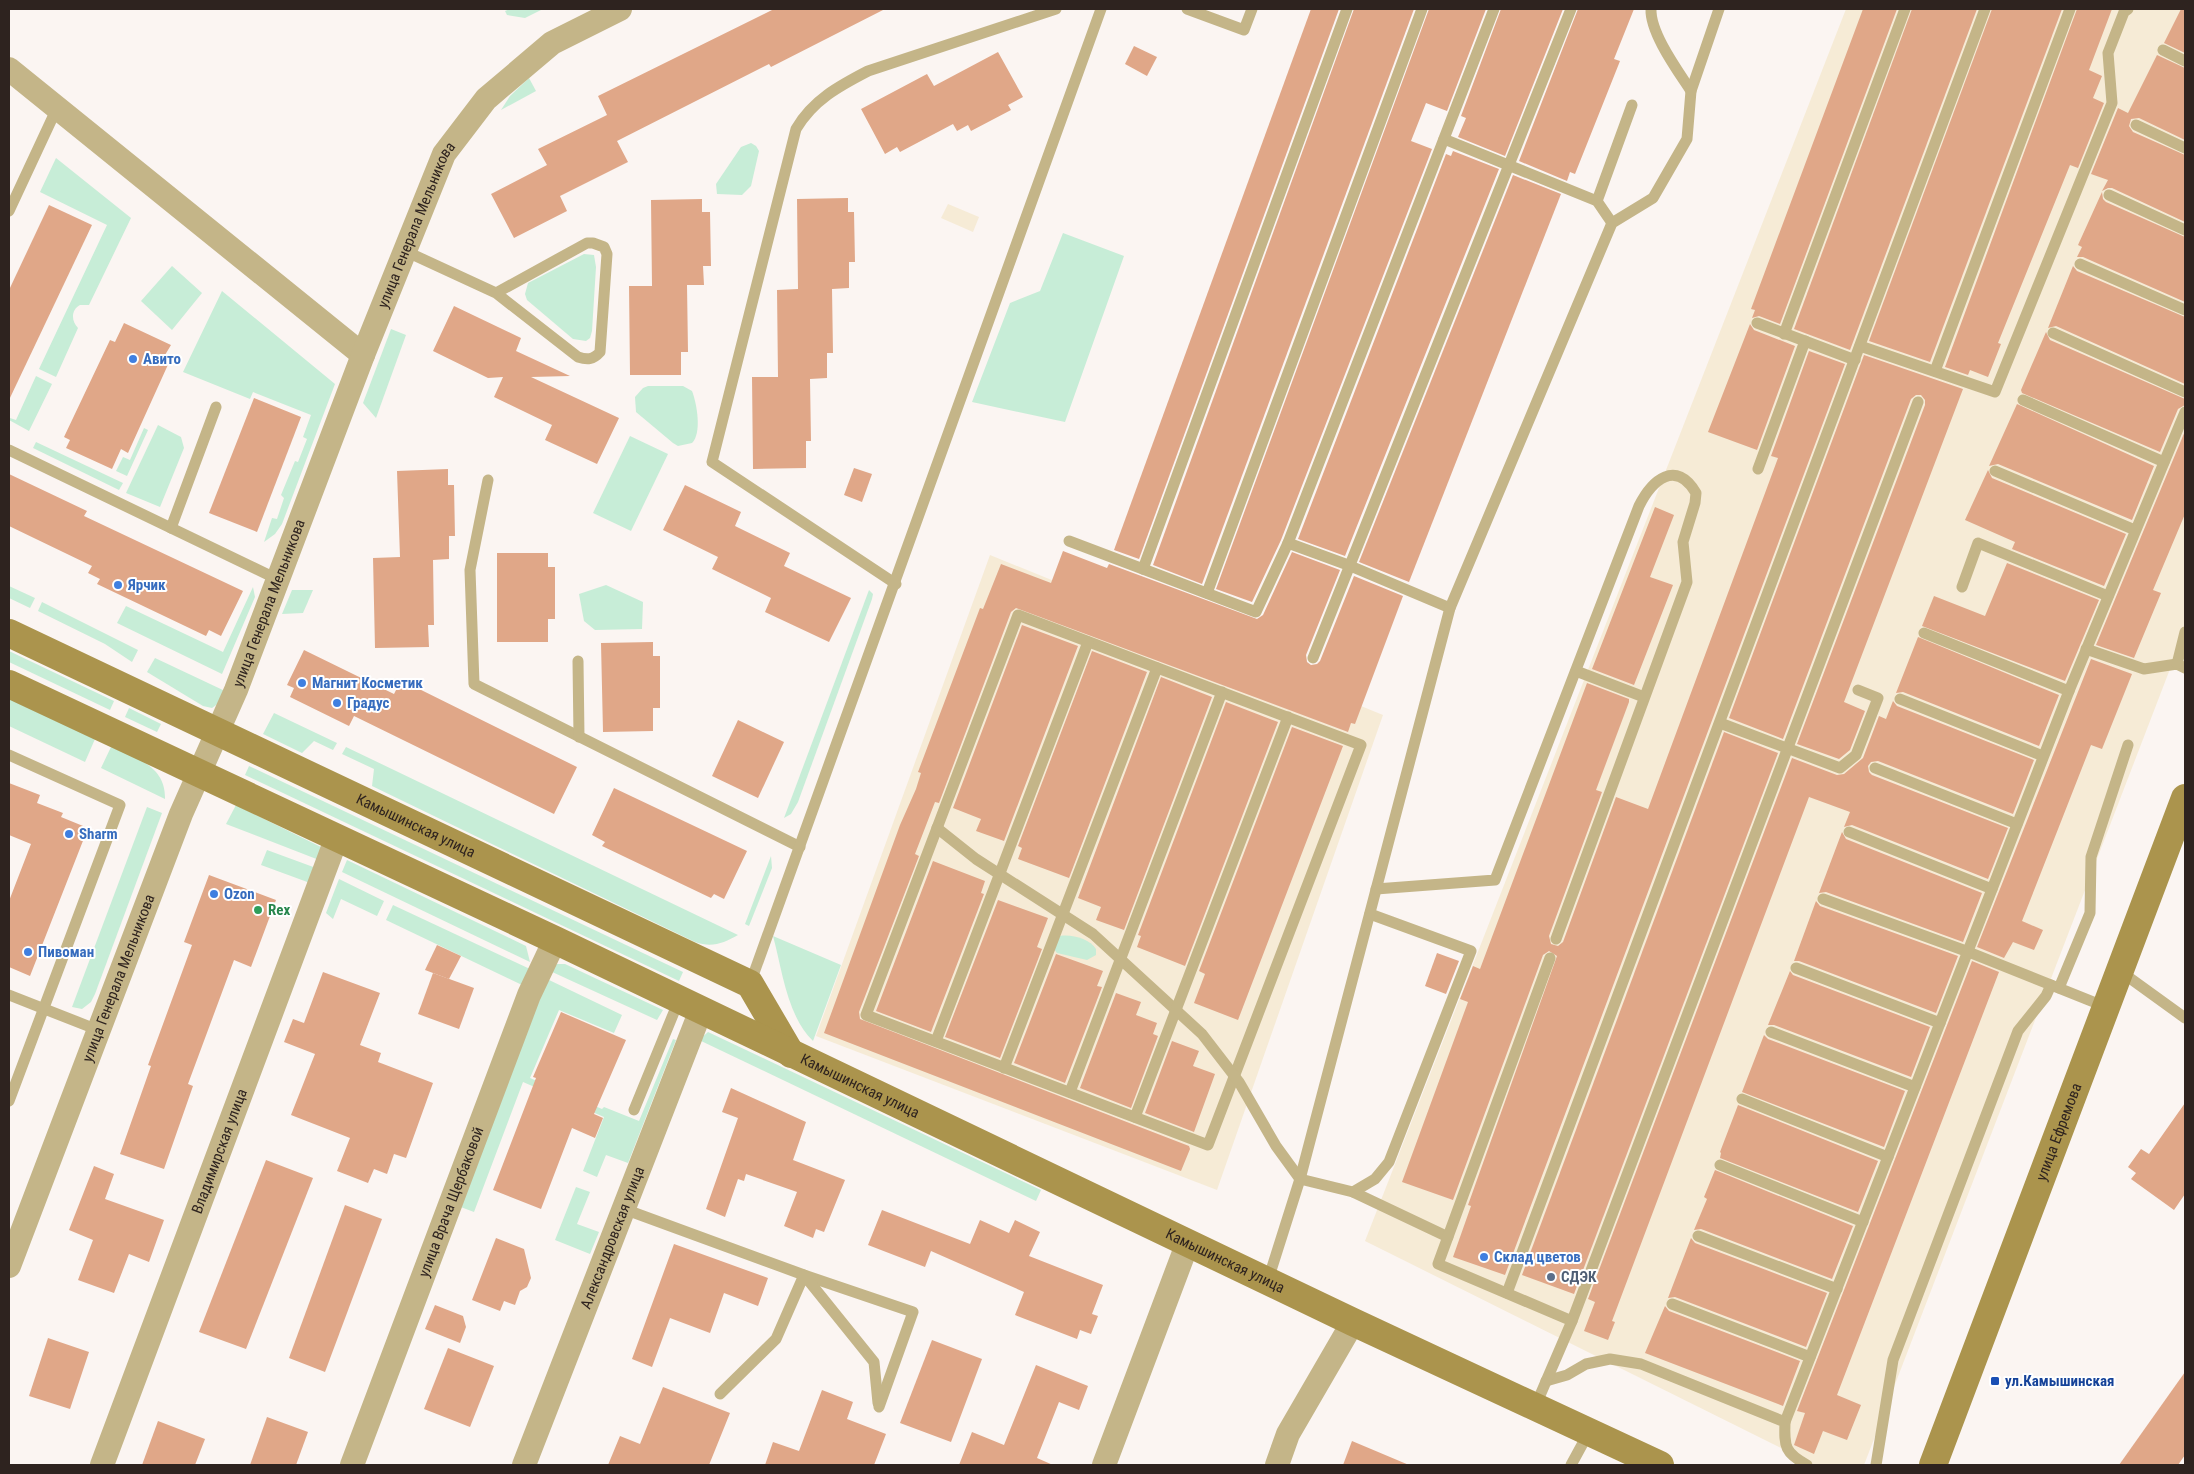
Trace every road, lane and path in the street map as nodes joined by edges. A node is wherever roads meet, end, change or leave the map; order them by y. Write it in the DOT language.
graph roads {
  1 [pos="620,9"];
  2 [pos="1056,9"];
  3 [pos="1101,9"];
  4 [pos="1187,9"];
  5 [pos="1252,9"];
  6 [pos="1347,9"];
  7 [pos="1422,9"];
  8 [pos="1494,9"];
  9 [pos="1571,9"];
  10 [pos="1651,9"];
  11 [pos="1719,9"];
  12 [pos="1905,9"];
  13 [pos="1985,9"];
  14 [pos="2070,9"];
  15 [pos="2128,9"];
  16 [pos="2163,50"];
  17 [pos="2185,61"];
  18 [pos="9,69"];
  19 [pos="1690,92"];
  20 [pos="1632,105"];
  21 [pos="57,108"];
  22 [pos="2136,126"];
  23 [pos="1444,139"];
  24 [pos="2185,148"];
  25 [pos="1509,167"];
  26 [pos="2109,195"];
  27 [pos="1597,202"];
  28 [pos="9,211"];
  29 [pos="1612,223"];
  30 [pos="2185,230"];
  31 [pos="405,252"];
  32 [pos="2080,264"];
  33 [pos="496,293"];
  34 [pos="2185,310"];
  35 [pos="1757,323"];
  36 [pos="2053,332"];
  37 [pos="1784,334"];
  38 [pos="1805,341"];
  39 [pos="1860,346"];
  40 [pos="363,355"];
  41 [pos="1855,360"];
  42 [pos="1935,371"];
  43 [pos="2185,392"];
  44 [pos="2023,400"];
  45 [pos="1918,402"];
  46 [pos="216,407"];
  47 [pos="2185,412"];
  48 [pos="9,450"];
  49 [pos="2164,462"];
  50 [pos="1758,469"];
  51 [pos="1995,471"];
  52 [pos="488,480"];
  53 [pos="170,528"];
  54 [pos="2135,530"];
  55 [pos="1069,541"];
  56 [pos="1288,543"];
  57 [pos="1348,565"];
  58 [pos="1142,569"];
  59 [pos="277,579"];
  60 [pos="896,584"];
  61 [pos="1962,588"];
  62 [pos="1207,593"];
  63 [pos="2108,596"];
  64 [pos="1450,608"];
  65 [pos="2185,632"];
  66 [pos="9,633"];
  67 [pos="1924,633"];
  68 [pos="1088,642"];
  69 [pos="2086,649"];
  70 [pos="1313,658"];
  71 [pos="578,660"];
  72 [pos="2181,666"];
  73 [pos="1157,668"];
  74 [pos="1576,671"];
  75 [pos="9,684"];
  76 [pos="1858,690"];
  77 [pos="2068,691"];
  78 [pos="1222,692"];
  79 [pos="1644,697"];
  80 [pos="1900,699"];
  81 [pos="1288,717"];
  82 [pos="1720,723"];
  83 [pos="217,732"];
  84 [pos="579,737"];
  85 [pos="2128,745"];
  86 [pos="1787,748"];
  87 [pos="9,755"];
  88 [pos="2043,756"];
  89 [pos="1875,768"];
  90 [pos="198,774"];
  91 [pos="2185,798"];
  92 [pos="2017,824"];
  93 [pos="937,828"];
  94 [pos="1849,832"];
  95 [pos="337,837"];
  96 [pos="800,847"];
  97 [pos="1000,874"];
  98 [pos="1376,889"];
  99 [pos="1992,890"];
  100 [pos="1823,899"];
  101 [pos="1370,914"];
  102 [pos="1062,915"];
  103 [pos="1556,939"];
  104 [pos="555,940"];
  105 [pos="1966,951"];
  106 [pos="1550,958"];
  107 [pos="1121,959"];
  108 [pos="1796,968"];
  109 [pos="2120,971"];
  110 [pos="750,984"];
  111 [pos="2055,986"];
  112 [pos="9,995"];
  113 [pos="690,1005"];
  114 [pos="2106,1007"];
  115 [pos="43,1009"];
  116 [pos="1176,1010"];
  117 [pos="2185,1018"];
  118 [pos="1940,1023"];
  119 [pos="98,1030"];
  120 [pos="1771,1032"];
  121 [pos="936,1042"];
  122 [pos="791,1054"];
  123 [pos="1004,1068"];
  124 [pos="1234,1077"];
  125 [pos="1915,1087"];
  126 [pos="1070,1092"];
  127 [pos="1742,1099"];
  128 [pos="9,1101"];
  129 [pos="634,1110"];
  130 [pos="1135,1117"];
  131 [pos="1888,1156"];
  132 [pos="1720,1165"];
  133 [pos="1300,1179"];
  134 [pos="1353,1192"];
  135 [pos="624,1209"];
  136 [pos="1863,1222"];
  137 [pos="1698,1236"];
  138 [pos="1448,1237"];
  139 [pos="1188,1242"];
  140 [pos="9,1266"];
  141 [pos="804,1275"];
  142 [pos="1268,1280"];
  143 [pos="1837,1289"];
  144 [pos="1508,1293"];
  145 [pos="1672,1304"];
  146 [pos="1572,1321"];
  147 [pos="1353,1322"];
  148 [pos="1810,1357"];
  149 [pos="1546,1381"];
  150 [pos="720,1394"];
  151 [pos="1535,1407"];
  152 [pos="1785,1422"];
  153 [pos="1589,1432"];
  154 [pos="102,1465"];
  155 [pos="352,1465"];
  156 [pos="524,1465"];
  157 [pos="1104,1465"];
  158 [pos="1277,1465"];
  159 [pos="1571,1465"];
  160 [pos="1660,1465"];
  161 [pos="1807,1465"];
  162 [pos="1876,1465"];
  163 [pos="1933,1465"];
  1 -- 31 [label="street, улица Генерала Мельникова"];
  2 -- 60 [label="lane"];
  3 -- 60 [label="lane"];
  4 -- 5 [label="lane"];
  6 -- 58 [label="lane"];
  7 -- 62 [label="lane"];
  8 -- 23 [label="lane"];
  9 -- 25 [label="lane"];
  10 -- 19 [label="lane"];
  11 -- 19 [label="lane"];
  12 -- 37 [label="lane"];
  13 -- 39 [label="lane"];
  14 -- 42 [label="lane"];
  15 -- 42 [label="lane"];
  16 -- 17 [label="lane"];
  18 -- 21 [label="street"];
  19 -- 29 [label="lane"];
  20 -- 27 [label="lane"];
  21 -- 28 [label="lane"];
  21 -- 40 [label="street"];
  22 -- 24 [label="lane"];
  23 -- 25 [label="lane"];
  23 -- 56 [label="lane"];
  25 -- 27 [label="lane"];
  25 -- 57 [label="lane"];
  26 -- 30 [label="lane"];
  27 -- 29 [label="lane"];
  29 -- 64 [label="lane"];
  31 -- 33 [label="lane"];
  31 -- 40 [label="street, улица Генерала Мельникова"];
  32 -- 34 [label="lane"];
  33 -- 33 [label="lane"];
  35 -- 37 [label="lane"];
  36 -- 43 [label="lane"];
  37 -- 38 [label="lane"];
  38 -- 41 [label="lane"];
  38 -- 50 [label="lane"];
  39 -- 41 [label="lane"];
  39 -- 42 [label="lane"];
  40 -- 59 [label="street, улица Генерала Мельникова"];
  41 -- 82 [label="lane"];
  44 -- 49 [label="lane"];
  45 -- 86 [label="lane"];
  46 -- 53 [label="lane"];
  47 -- 49 [label="lane"];
  48 -- 53 [label="lane"];
  49 -- 54 [label="lane"];
  51 -- 54 [label="lane"];
  52 -- 84 [label="lane"];
  53 -- 59 [label="lane"];
  54 -- 63 [label="lane"];
  55 -- 58 [label="lane"];
  56 -- 57 [label="lane"];
  56 -- 62 [label="lane"];
  57 -- 64 [label="lane"];
  57 -- 70 [label="lane"];
  58 -- 62 [label="lane"];
  59 -- 83 [label="street, улица Генерала Мельникова"];
  60 -- 96 [label="lane"];
  61 -- 63 [label="lane"];
  63 -- 69 [label="lane"];
  64 -- 98 [label="lane"];
  65 -- 72 [label="lane"];
  66 -- 83 [label="street, Камышинская улица"];
  67 -- 77 [label="lane"];
  68 -- 73 [label="lane"];
  68 -- 93 [label="lane"];
  68 -- 97 [label="lane"];
  69 -- 72 [label="lane"];
  69 -- 77 [label="lane"];
  71 -- 84 [label="lane"];
  73 -- 78 [label="lane"];
  73 -- 102 [label="lane"];
  74 -- 79 [label="lane"];
  74 -- 79 [label="lane"];
  74 -- 98 [label="lane"];
  75 -- 90 [label="street, Камышинская улица"];
  76 -- 86 [label="lane"];
  77 -- 88 [label="lane"];
  78 -- 81 [label="lane"];
  78 -- 107 [label="lane"];
  79 -- 103 [label="lane"];
  80 -- 88 [label="lane"];
  81 -- 116 [label="lane"];
  81 -- 124 [label="lane"];
  82 -- 86 [label="lane"];
  82 -- 144 [label="lane"];
  83 -- 90 [label="street, улица Генерала Мельникова"];
  83 -- 110 [label="street, Камышинская улица"];
  84 -- 96 [label="lane"];
  85 -- 111 [label="lane"];
  86 -- 146 [label="lane"];
  87 -- 115 [label="lane"];
  88 -- 92 [label="lane"];
  89 -- 92 [label="lane"];
  90 -- 95 [label="street, Камышинская улица"];
  90 -- 119 [label="street, улица Генерала Мельникова"];
  91 -- 109 [label="street, улица Ефремова"];
  92 -- 99 [label="lane"];
  93 -- 97 [label="lane"];
  93 -- 121 [label="lane"];
  94 -- 99 [label="lane"];
  95 -- 104 [label="street, Камышинская улица"];
  95 -- 154 [label="street, Владимирская улица"];
  96 -- 110 [label="lane"];
  97 -- 102 [label="lane"];
  97 -- 121 [label="lane"];
  98 -- 101 [label="lane"];
  99 -- 105 [label="lane"];
  100 -- 105 [label="lane"];
  101 -- 133 [label="lane"];
  101 -- 134 [label="lane"];
  102 -- 107 [label="lane"];
  102 -- 123 [label="lane"];
  104 -- 113 [label="street, Камышинская улица"];
  104 -- 155 [label="street, улица Врача Щербаковой"];
  105 -- 111 [label="lane"];
  105 -- 118 [label="lane"];
  106 -- 138 [label="lane"];
  107 -- 116 [label="lane"];
  107 -- 126 [label="lane"];
  108 -- 118 [label="lane"];
  109 -- 114 [label="street, улица Ефремова"];
  109 -- 117 [label="lane"];
  110 -- 122 [label="street, Камышинская улица"];
  111 -- 114 [label="lane"];
  111 -- 162 [label="lane"];
  112 -- 115 [label="lane"];
  113 -- 122 [label="street, Камышинская улица"];
  113 -- 129 [label="lane"];
  113 -- 135 [label="street, Александровская улица"];
  114 -- 163 [label="street, улица Ефремова"];
  115 -- 119 [label="lane"];
  115 -- 128 [label="lane"];
  116 -- 124 [label="lane"];
  116 -- 130 [label="lane"];
  118 -- 125 [label="lane"];
  119 -- 140 [label="street, улица Генерала Мельникова"];
  120 -- 125 [label="lane"];
  121 -- 123 [label="lane"];
  122 -- 139 [label="street, Камышинская улица"];
  123 -- 126 [label="lane"];
  124 -- 130 [label="lane"];
  124 -- 133 [label="lane"];
  125 -- 131 [label="lane"];
  126 -- 130 [label="lane"];
  127 -- 131 [label="lane"];
  131 -- 136 [label="lane"];
  132 -- 136 [label="lane"];
  133 -- 134 [label="lane"];
  133 -- 142 [label="lane"];
  134 -- 138 [label="lane"];
  135 -- 141 [label="lane"];
  135 -- 156 [label="street, Александровская улица"];
  136 -- 143 [label="lane"];
  137 -- 143 [label="lane"];
  138 -- 144 [label="lane"];
  139 -- 142 [label="street, Камышинская улица"];
  139 -- 157 [label="street"];
  141 -- 141 [label="lane"];
  141 -- 150 [label="lane"];
  142 -- 147 [label="street, Камышинская улица"];
  143 -- 148 [label="lane"];
  144 -- 146 [label="lane"];
  145 -- 148 [label="lane"];
  146 -- 149 [label="lane"];
  147 -- 151 [label="street, Камышинская улица"];
  147 -- 158 [label="street"];
  148 -- 152 [label="lane"];
  149 -- 151 [label="lane"];
  149 -- 152 [label="lane"];
  151 -- 153 [label="street, Камышинская улица"];
  152 -- 161 [label="lane"];
  153 -- 159 [label="lane"];
  153 -- 160 [label="street, Камышинская улица"];
}
